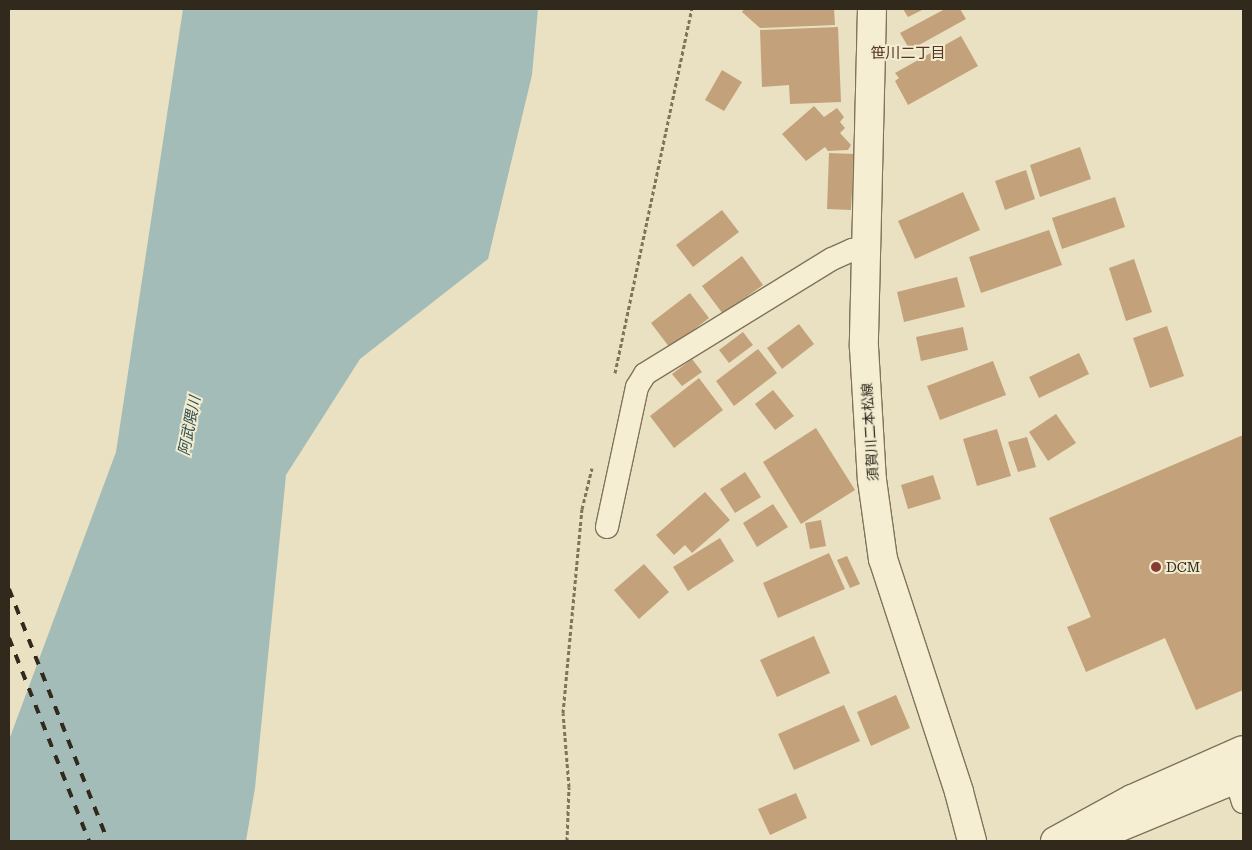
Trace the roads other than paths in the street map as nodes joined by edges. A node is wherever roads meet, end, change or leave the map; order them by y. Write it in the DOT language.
graph roads {
  1 [pos="872,9"];
  2 [pos="866,247"];
  3 [pos="607,527"];
  4 [pos="1243,750"];
  5 [pos="1241,786"];
  6 [pos="972,841"];
  7 [pos="1055,841"];
  8 [pos="1086,841"];
  1 -- 2 [label="main road, 須賀川二本松線"];
  2 -- 3 [label="street"];
  2 -- 6 [label="main road, 須賀川二本松線"];
  4 -- 7 [label="main road"];
  5 -- 8 [label="main road"];
}
